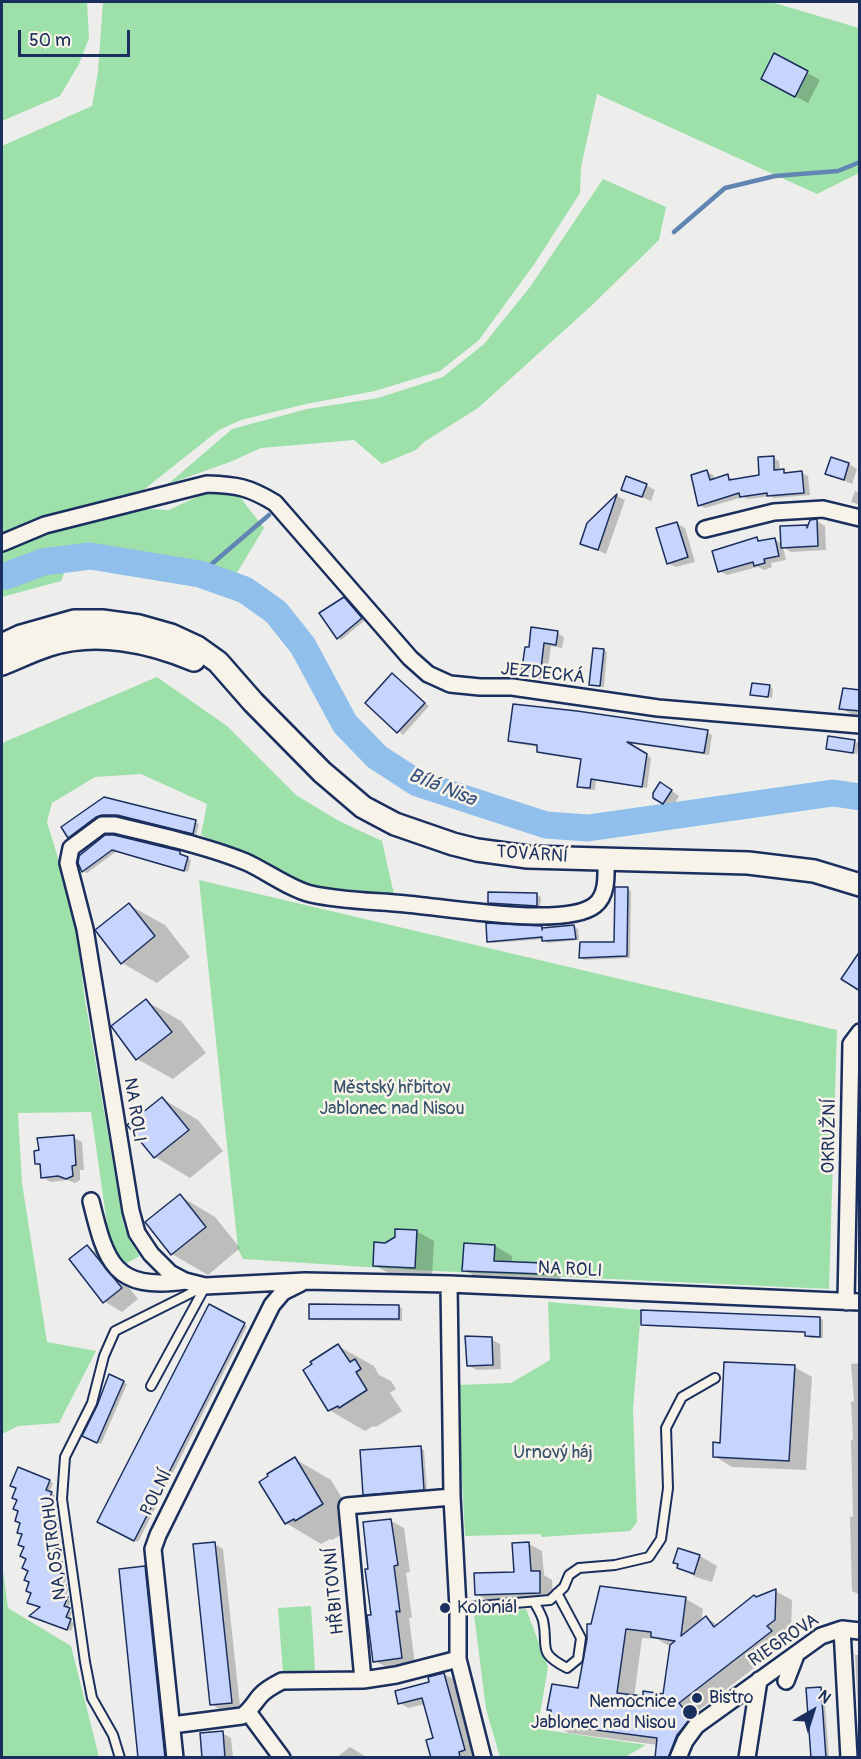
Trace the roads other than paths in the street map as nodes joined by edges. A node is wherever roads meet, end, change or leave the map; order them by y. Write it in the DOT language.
graph roads {
  1 [pos="860,518"];
  2 [pos="705,529"];
  3 [pos="2,543"];
  4 [pos="8,639"];
  5 [pos="2,664"];
  6 [pos="253,702"];
  7 [pos="860,725"];
  8 [pos="606,859"];
  9 [pos="860,885"];
  10 [pos="855,1038"];
  11 [pos="92,1201"];
  12 [pos="853,1242"];
  13 [pos="185,1281"];
  14 [pos="305,1281"];
  15 [pos="448,1284"];
  16 [pos="205,1286"];
  17 [pos="853,1302"];
  18 [pos="715,1378"];
  19 [pos="151,1386"];
  20 [pos="452,1497"];
  21 [pos="557,1593"];
  22 [pos="534,1602"];
  23 [pos="458,1608"];
  24 [pos="842,1629"];
  25 [pos="860,1630"];
  26 [pos="796,1654"];
  27 [pos="458,1659"];
  28 [pos="363,1680"];
  29 [pos="759,1680"];
  30 [pos="786,1681"];
  31 [pos="248,1712"];
  32 [pos="172,1725"];
  33 [pos="120,1758"];
  34 [pos="175,1758"];
  35 [pos="282,1758"];
  36 [pos="483,1758"];
  37 [pos="678,1758"];
  38 [pos="747,1758"];
  39 [pos="849,1758"];
  1 -- 2 [label="street"];
  3 -- 7 [label="street, JEZDECKÁ"];
  4 -- 6 [label="street, TOVÁRNÍ"];
  5 -- 6 [label="street, TOVÁRNÍ"];
  6 -- 8 [label="street, TOVÁRNÍ"];
  8 -- 9 [label="street, TOVÁRNÍ"];
  8 -- 13 [label="street, NA ROLI"];
  10 -- 12 [label="street, OKRUŽNÍ"];
  11 -- 13 [label="street"];
  12 -- 17 [label="street, OKRUŽNÍ"];
  13 -- 16 [label="street, NA ROLI"];
  14 -- 15 [label="street, NA ROLI"];
  14 -- 16 [label="street, NA ROLI"];
  14 -- 32 [label="street, POLNÍ"];
  15 -- 17 [label="street, NA ROLI"];
  15 -- 20 [label="street"];
  16 -- 19 [label="lane"];
  16 -- 33 [label="lane, NA OSTROHU"];
  18 -- 21 [label="lane"];
  20 -- 23 [label="street"];
  20 -- 28 [label="street, HŘBITOVNÍ"];
  21 -- 22 [label="lane"];
  21 -- 22 [label="lane"];
  22 -- 23 [label="lane"];
  23 -- 27 [label="street"];
  24 -- 25 [label="street, RIEGROVA"];
  24 -- 26 [label="street, RIEGROVA"];
  24 -- 39 [label="street"];
  26 -- 29 [label="street, RIEGROVA"];
  26 -- 30 [label="street"];
  27 -- 28 [label="street"];
  27 -- 36 [label="street"];
  28 -- 31 [label="street"];
  29 -- 37 [label="street, RIEGROVA"];
  29 -- 38 [label="street"];
  31 -- 32 [label="street"];
  31 -- 35 [label="street"];
  32 -- 34 [label="street, POLNÍ"];
}
